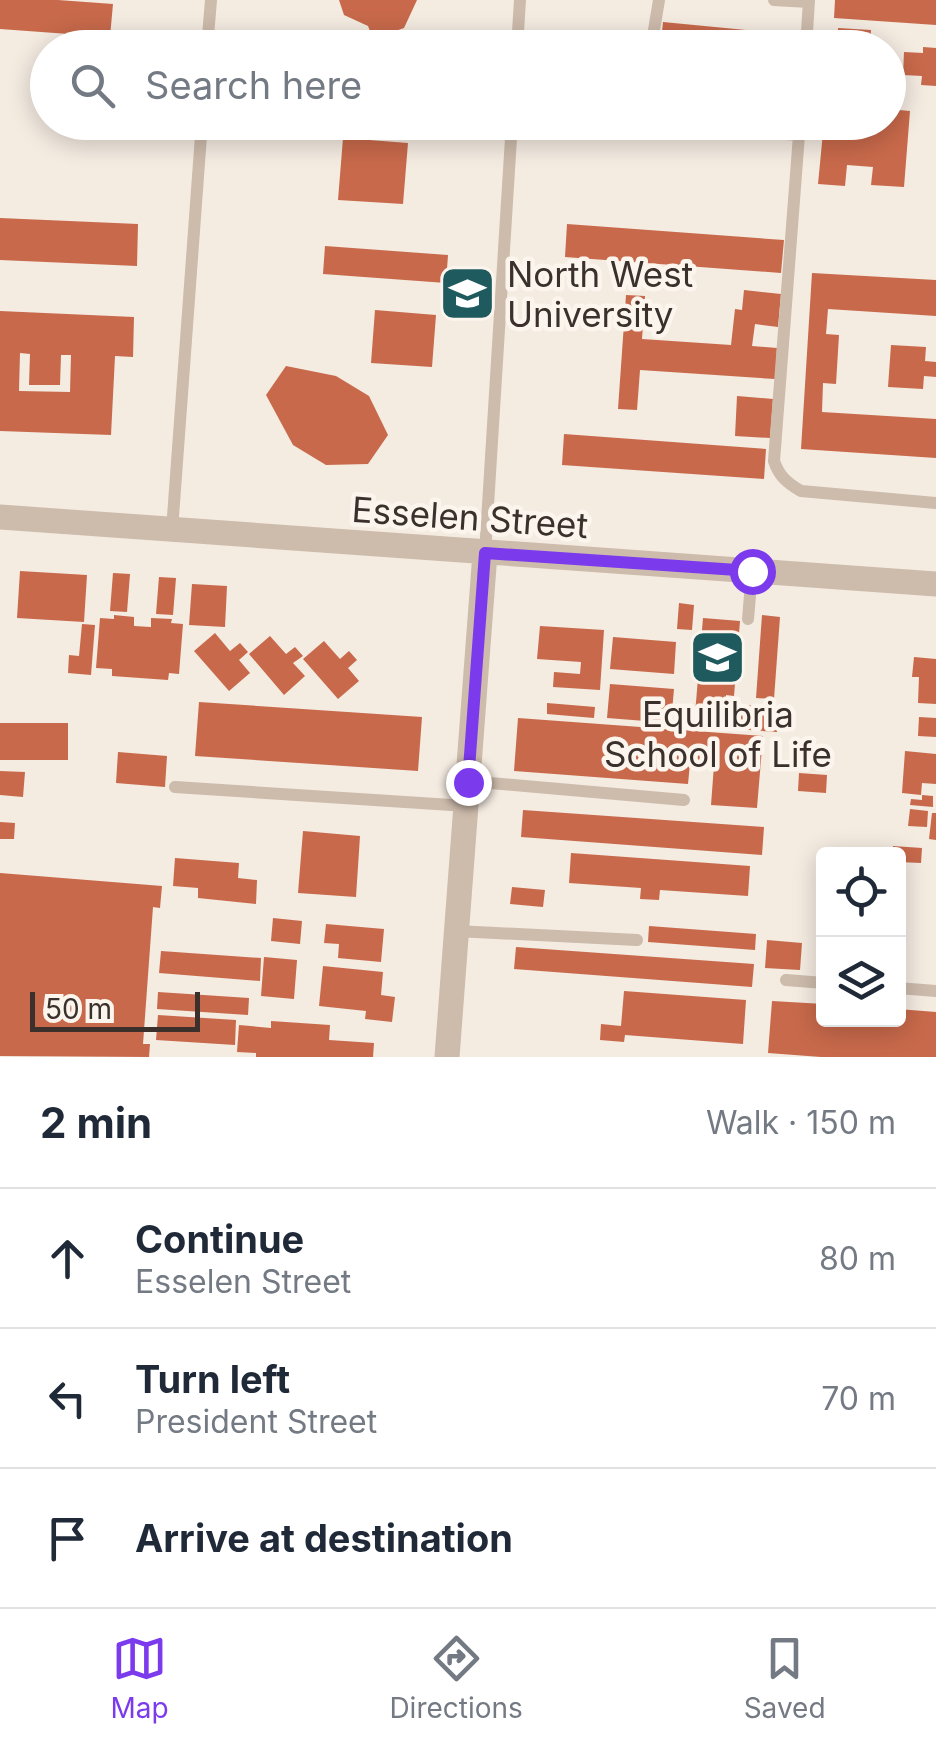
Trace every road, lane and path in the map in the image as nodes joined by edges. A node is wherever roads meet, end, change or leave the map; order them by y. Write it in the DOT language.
graph roads {
  1 [pos="211,0"];
  2 [pos="520,0"];
  3 [pos="660,0"];
  4 [pos="774,0"];
  5 [pos="809,1"];
  6 [pos="208,30"];
  7 [pos="518,30"];
  8 [pos="654,30"];
  9 [pos="807,30"];
  10 [pos="201,140"];
  11 [pos="511,140"];
  12 [pos="799,140"];
  13 [pos="936,502"];
  14 [pos="0,517"];
  15 [pos="172,530"];
  16 [pos="485,553"];
  17 [pos="752,571"];
  18 [pos="936,584"];
  19 [pos="748,619"];
  20 [pos="174,787"];
  21 [pos="467,794"];
  22 [pos="684,800"];
  23 [pos="456,931"];
  24 [pos="637,940"];
  25 [pos="786,980"];
  26 [pos="816,982"];
  27 [pos="906,989"];
  28 [pos="936,991"];
  29 [pos="447,1057"];
  1 -- 6 [label="lane"];
  2 -- 7 [label="lane"];
  3 -- 8 [label="lane"];
  4 -- 5 [label="lane"];
  5 -- 9 [label="lane"];
  10 -- 15 [label="lane"];
  11 -- 16 [label="lane"];
  12 -- 13 [label="lane"];
  14 -- 15 [label="street, Esselen Street"];
  15 -- 16 [label="street, Esselen Street"];
  16 -- 17 [label="street, Esselen Street"];
  16 -- 21 [label="street"];
  17 -- 18 [label="street, Esselen Street"];
  17 -- 19 [label="lane"];
  20 -- 21 [label="lane"];
  21 -- 22 [label="lane"];
  21 -- 23 [label="street"];
  23 -- 24 [label="lane"];
  23 -- 29 [label="street"];
  25 -- 26 [label="lane"];
  27 -- 28 [label="lane"];
}
